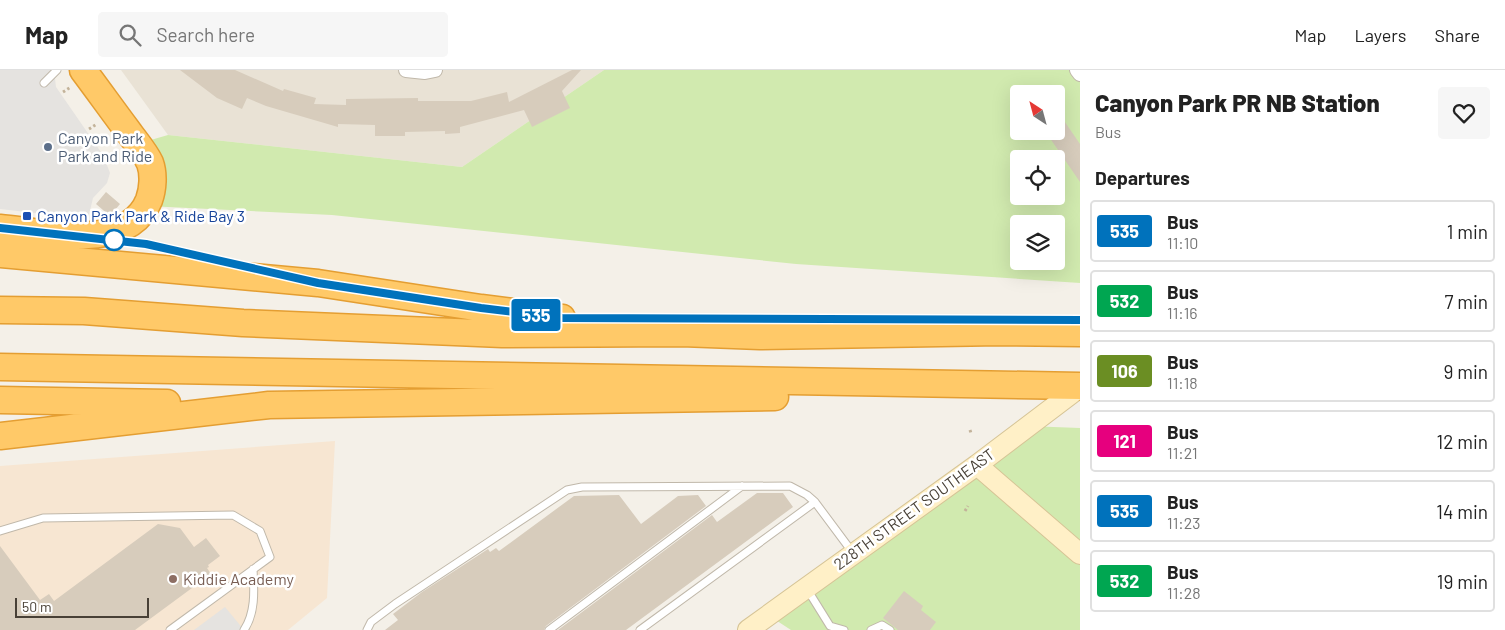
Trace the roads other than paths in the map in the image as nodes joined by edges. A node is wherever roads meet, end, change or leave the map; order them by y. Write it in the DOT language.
graph roads {
  1 [pos="57,70"];
  2 [pos="83,70"];
  3 [pos="406,70"];
  4 [pos="1077,70"];
  5 [pos="430,71"];
  6 [pos="1080,74"];
  7 [pos="44,83"];
  8 [pos="0,228"];
  9 [pos="0,254"];
  10 [pos="0,305"];
  11 [pos="0,310"];
  12 [pos="562,318"];
  13 [pos="1076,324"];
  14 [pos="0,352"];
  15 [pos="0,367"];
  16 [pos="1080,371"];
  17 [pos="990,377"];
  18 [pos="1080,387"];
  19 [pos="0,400"];
  20 [pos="269,405"];
  21 [pos="0,436"];
  22 [pos="977,465"];
  23 [pos="742,486"];
  24 [pos="815,502"];
  25 [pos="0,531"];
  26 [pos="853,553"];
  27 [pos="1080,554"];
  28 [pos="253,569"];
  29 [pos="806,589"];
  30 [pos="170,630"];
  31 [pos="244,630"];
  32 [pos="367,630"];
  33 [pos="549,630"];
  34 [pos="640,630"];
  35 [pos="748,630"];
  36 [pos="844,630"];
  37 [pos="871,630"];
  38 [pos="890,630"];
  1 -- 7 [label="lane"];
  2 -- 8 [label="highway"];
  3 -- 5 [label="street"];
  4 -- 6 [label="street"];
  9 -- 12 [label="highway"];
  10 -- 12 [label="highway"];
  11 -- 13 [label="highway"];
  12 -- 13 [label="highway"];
  14 -- 17 [label="highway"];
  15 -- 17 [label="highway"];
  16 -- 17 [label="highway"];
  17 -- 18 [label="highway"];
  17 -- 20 [label="highway"];
  18 -- 22 [label="main road, 228TH STREET SOUTHEAST"];
  19 -- 20 [label="highway"];
  20 -- 21 [label="highway"];
  22 -- 26 [label="main road, 228TH STREET SOUTHEAST"];
  22 -- 27 [label="main road"];
  23 -- 24 [label="lane"];
  23 -- 32 [label="lane"];
  23 -- 33 [label="lane"];
  24 -- 26 [label="lane"];
  24 -- 34 [label="lane"];
  25 -- 28 [label="lane"];
  26 -- 29 [label="main road, 228TH STREET SOUTHEAST"];
  28 -- 30 [label="lane"];
  28 -- 31 [label="lane"];
  29 -- 35 [label="main road, 228TH STREET SOUTHEAST"];
  29 -- 36 [label="lane"];
  37 -- 38 [label="lane"];
}
